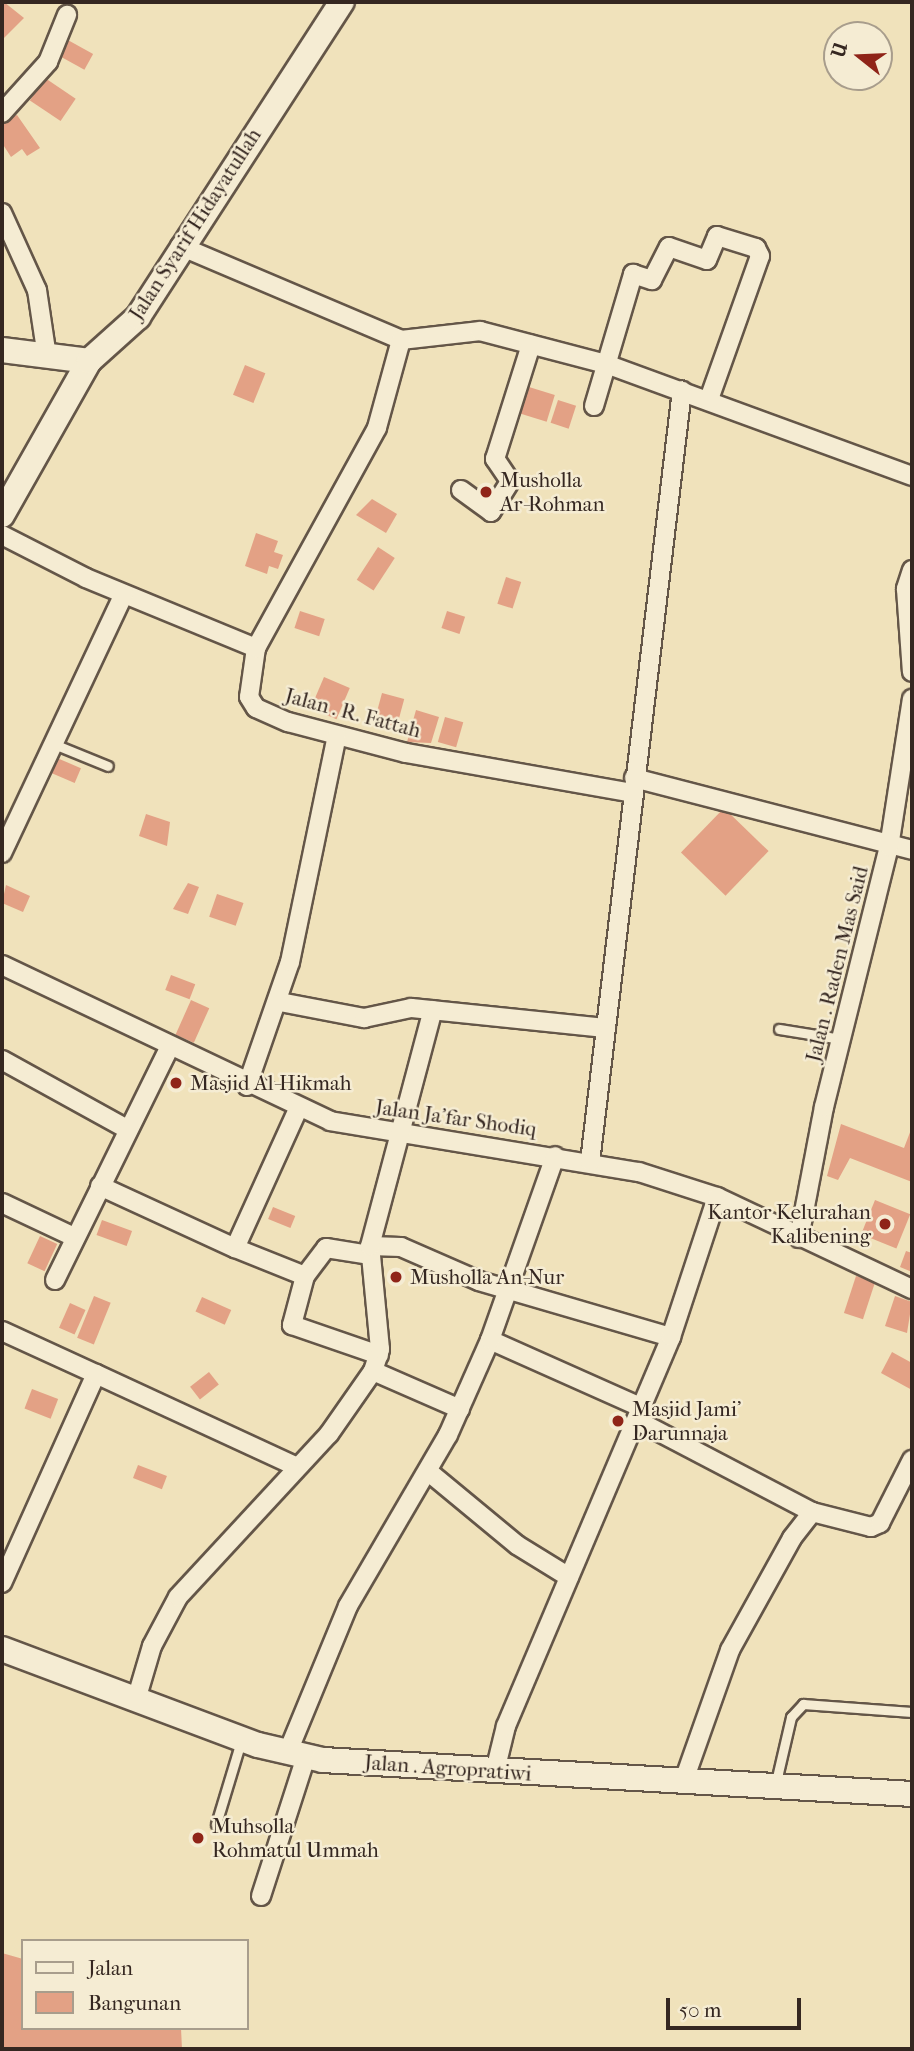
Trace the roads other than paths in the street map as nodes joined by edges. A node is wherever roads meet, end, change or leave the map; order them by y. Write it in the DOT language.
graph roads {
  1 [pos="342,2"];
  2 [pos="67,15"];
  3 [pos="2,113"];
  4 [pos="2,213"];
  5 [pos="180,246"];
  6 [pos="401,340"];
  7 [pos="531,345"];
  8 [pos="2,350"];
  9 [pos="47,357"];
  10 [pos="89,360"];
  11 [pos="606,364"];
  12 [pos="682,390"];
  13 [pos="709,399"];
  14 [pos="594,406"];
  15 [pos="912,476"];
  16 [pos="461,490"];
  17 [pos="2,515"];
  18 [pos="2,535"];
  19 [pos="912,569"];
  20 [pos="124,594"];
  21 [pos="256,648"];
  22 [pos="912,672"];
  23 [pos="912,699"];
  24 [pos="337,736"];
  25 [pos="54,744"];
  26 [pos="108,766"];
  27 [pos="633,785"];
  28 [pos="889,847"];
  29 [pos="912,850"];
  30 [pos="2,853"];
  31 [pos="2,965"];
  32 [pos="280,1002"];
  33 [pos="433,1010"];
  34 [pos="606,1028"];
  35 [pos="779,1029"];
  36 [pos="841,1039"];
  37 [pos="169,1048"];
  38 [pos="2,1060"];
  39 [pos="247,1086"];
  40 [pos="299,1107"];
  41 [pos="127,1129"];
  42 [pos="399,1133"];
  43 [pos="555,1156"];
  44 [pos="590,1162"];
  45 [pos="100,1186"];
  46 [pos="717,1197"];
  47 [pos="2,1203"];
  48 [pos="74,1237"];
  49 [pos="799,1238"];
  50 [pos="235,1248"];
  51 [pos="370,1250"];
  52 [pos="305,1276"];
  53 [pos="55,1280"];
  54 [pos="510,1288"];
  55 [pos="912,1289"];
  56 [pos="2,1331"];
  57 [pos="671,1337"];
  58 [pos="490,1340"];
  59 [pos="376,1363"];
  60 [pos="96,1374"];
  61 [pos="460,1409"];
  62 [pos="640,1414"];
  63 [pos="912,1460"];
  64 [pos="295,1466"];
  65 [pos="430,1473"];
  66 [pos="812,1512"];
  67 [pos="569,1577"];
  68 [pos="2,1583"];
  69 [pos="2,1650"];
  70 [pos="135,1700"];
  71 [pos="912,1712"];
  72 [pos="242,1739"];
  73 [pos="296,1755"];
  74 [pos="495,1771"];
  75 [pos="683,1783"];
  76 [pos="774,1787"];
  77 [pos="912,1794"];
  78 [pos="216,1824"];
  79 [pos="261,1896"];
  1 -- 5 [label="street, Jalan Syarif Hidayatullah"];
  2 -- 3 [label="street"];
  4 -- 9 [label="street"];
  5 -- 6 [label="street"];
  5 -- 10 [label="street, Jalan Syarif Hidayatullah"];
  6 -- 7 [label="street"];
  6 -- 21 [label="street, Jalan . R. Fattah"];
  7 -- 11 [label="street"];
  7 -- 16 [label="street"];
  8 -- 9 [label="street"];
  9 -- 10 [label="street"];
  10 -- 17 [label="street, Jalan Syarif Hidayatullah"];
  11 -- 12 [label="street"];
  11 -- 13 [label="street"];
  11 -- 14 [label="street"];
  12 -- 13 [label="street"];
  12 -- 27 [label="street"];
  13 -- 15 [label="street"];
  18 -- 20 [label="street"];
  19 -- 22 [label="street"];
  20 -- 21 [label="street"];
  20 -- 25 [label="street"];
  21 -- 24 [label="street, Jalan . R. Fattah"];
  23 -- 28 [label="street, Jalan . Raden Mas Said"];
  24 -- 27 [label="street, Jalan . R. Fattah"];
  24 -- 32 [label="street"];
  25 -- 26 [label="lane"];
  25 -- 30 [label="street"];
  27 -- 28 [label="street, Jalan . R. Fattah"];
  27 -- 34 [label="street"];
  28 -- 29 [label="street, Jalan . R. Fattah"];
  28 -- 36 [label="street, Jalan . Raden Mas Said"];
  31 -- 37 [label="street, Jalan Ja'far Shodiq"];
  32 -- 33 [label="street"];
  32 -- 39 [label="street"];
  33 -- 34 [label="street"];
  33 -- 42 [label="street"];
  34 -- 44 [label="street"];
  35 -- 36 [label="lane"];
  36 -- 49 [label="street, Jalan . Raden Mas Said"];
  37 -- 39 [label="street, Jalan Ja'far Shodiq"];
  37 -- 41 [label="street"];
  38 -- 41 [label="street"];
  39 -- 40 [label="street, Jalan Ja'far Shodiq"];
  40 -- 42 [label="street, Jalan Ja'far Shodiq"];
  40 -- 50 [label="street"];
  41 -- 45 [label="street"];
  42 -- 43 [label="street, Jalan Ja'far Shodiq"];
  42 -- 51 [label="street"];
  43 -- 44 [label="street, Jalan Ja'far Shodiq"];
  43 -- 54 [label="street"];
  44 -- 46 [label="street, Jalan Ja'far Shodiq"];
  45 -- 48 [label="street"];
  45 -- 50 [label="street"];
  46 -- 49 [label="street, Jalan Ja'far Shodiq"];
  46 -- 57 [label="street"];
  47 -- 48 [label="street"];
  48 -- 53 [label="street"];
  49 -- 55 [label="street, Jalan Ja'far Shodiq"];
  50 -- 52 [label="street"];
  51 -- 52 [label="street"];
  51 -- 54 [label="street"];
  51 -- 59 [label="street"];
  52 -- 59 [label="street"];
  54 -- 57 [label="street"];
  54 -- 58 [label="street"];
  56 -- 60 [label="street"];
  57 -- 62 [label="street"];
  58 -- 61 [label="street"];
  58 -- 62 [label="street"];
  59 -- 61 [label="street"];
  59 -- 64 [label="street"];
  60 -- 64 [label="street"];
  60 -- 68 [label="street"];
  61 -- 65 [label="street"];
  62 -- 66 [label="street"];
  62 -- 67 [label="street"];
  63 -- 66 [label="street"];
  64 -- 70 [label="street"];
  65 -- 67 [label="street"];
  65 -- 73 [label="street"];
  66 -- 75 [label="street"];
  67 -- 74 [label="street"];
  69 -- 70 [label="street, Jalan . Agropratiwi"];
  70 -- 72 [label="street, Jalan . Agropratiwi"];
  71 -- 76 [label="lane"];
  72 -- 73 [label="street, Jalan . Agropratiwi"];
  72 -- 78 [label="lane"];
  73 -- 74 [label="street, Jalan . Agropratiwi"];
  73 -- 79 [label="street"];
  74 -- 75 [label="street, Jalan . Agropratiwi"];
  75 -- 76 [label="street, Jalan . Agropratiwi"];
  76 -- 77 [label="street, Jalan . Agropratiwi"];
}
